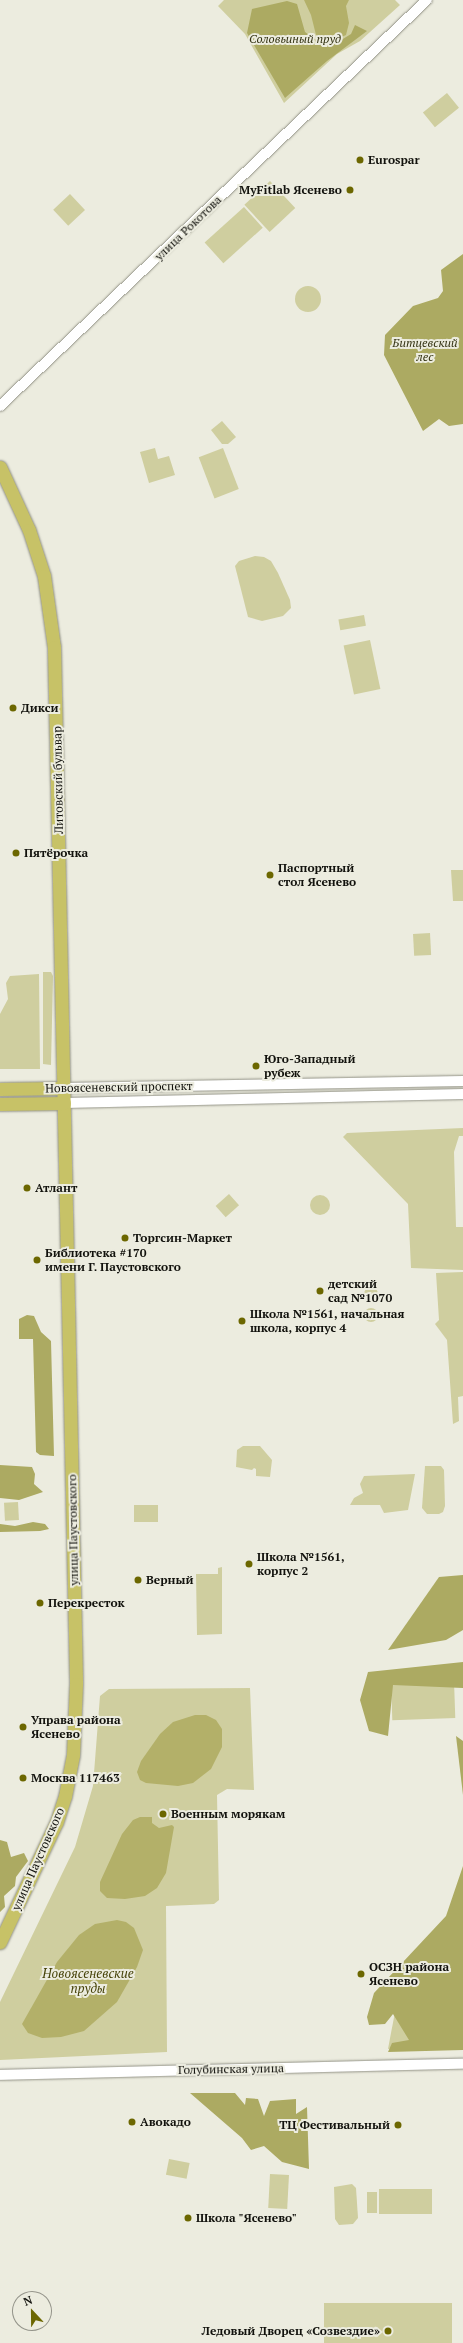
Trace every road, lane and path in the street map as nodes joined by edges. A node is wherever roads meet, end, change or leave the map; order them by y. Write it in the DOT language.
graph roads {
  1 [pos="427,0"];
  2 [pos="0,406"];
  3 [pos="0,467"];
  4 [pos="463,1081"];
  5 [pos="285,1085"];
  6 [pos="238,1086"];
  7 [pos="63,1088"];
  8 [pos="0,1089"];
  9 [pos="463,1094"];
  10 [pos="238,1098"];
  11 [pos="285,1098"];
  12 [pos="64,1103"];
  13 [pos="0,1104"];
  14 [pos="0,1942"];
  15 [pos="463,2064"];
  16 [pos="0,2075"];
  1 -- 2 [label="street, улица Рокотова"];
  3 -- 7 [label="main road, Литовский бульвар"];
  4 -- 5 [label="street, Новоясеневский проспект"];
  5 -- 6 [label="street, Новоясеневский проспект"];
  5 -- 11 [label="street"];
  6 -- 7 [label="street, Новоясеневский проспект"];
  6 -- 10 [label="street"];
  7 -- 8 [label="main road, Новоясеневский проспект"];
  7 -- 12 [label="main road, Литовский бульвар"];
  9 -- 11 [label="street, Новоясеневский проспект"];
  10 -- 11 [label="street, Новоясеневский проспект"];
  10 -- 12 [label="street, Новоясеневский проспект"];
  12 -- 13 [label="main road, Новоясеневский проспект"];
  12 -- 14 [label="main road, улица Паустовского"];
  15 -- 16 [label="street, Голубинская улица"];
}
